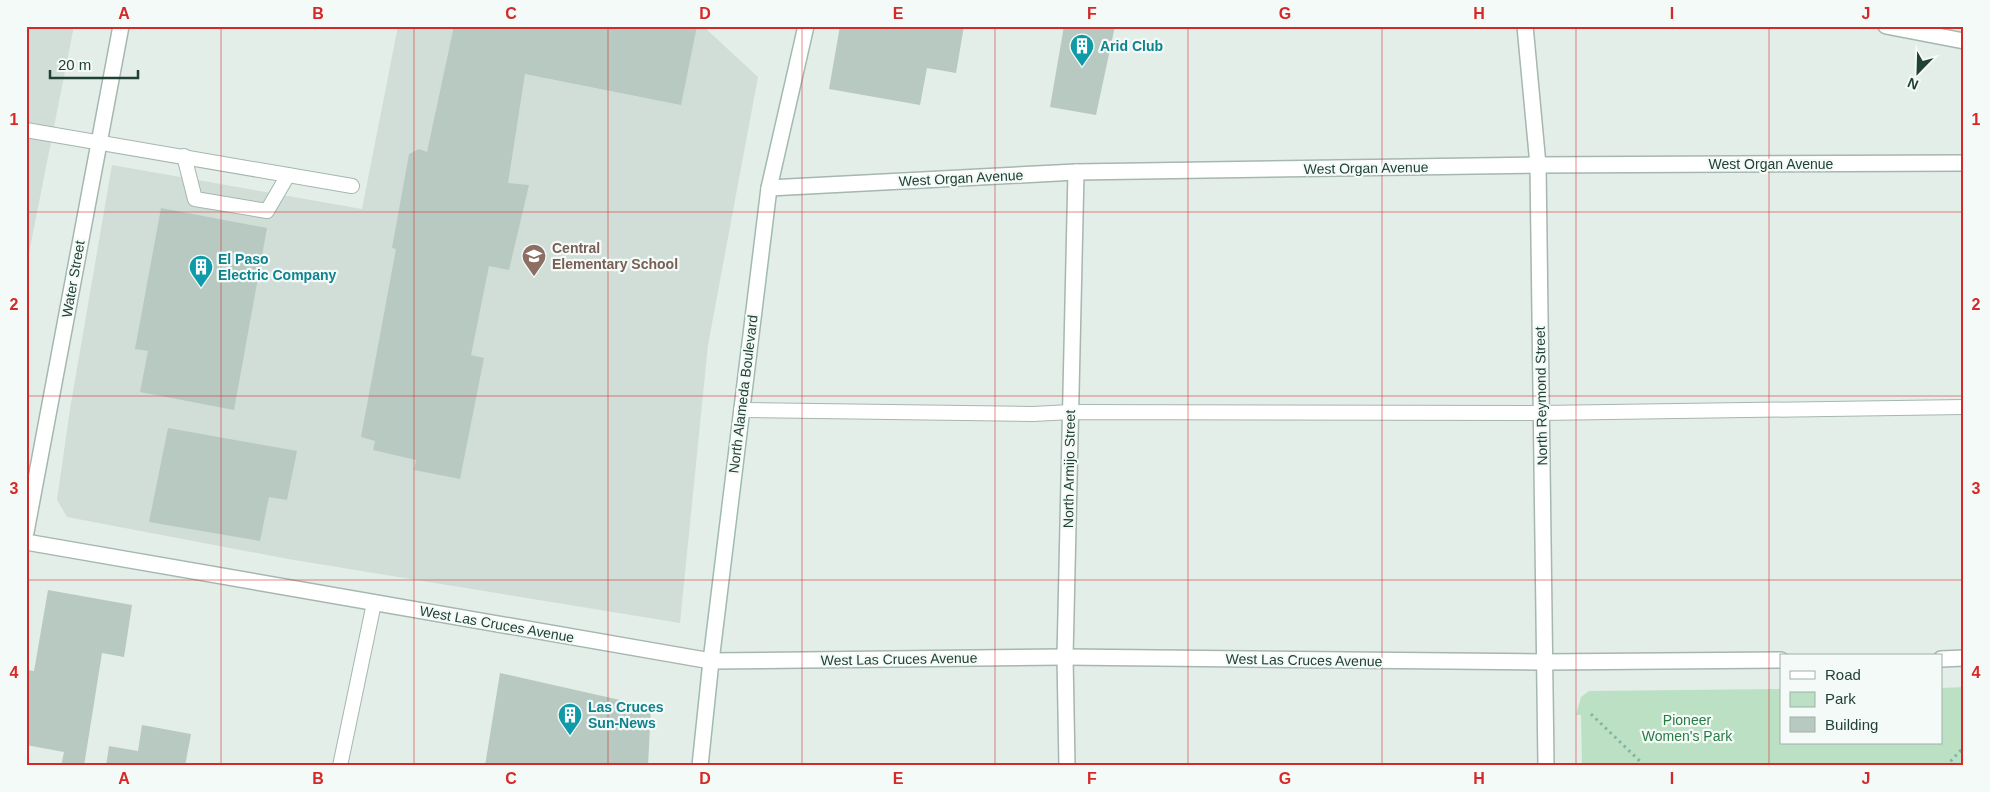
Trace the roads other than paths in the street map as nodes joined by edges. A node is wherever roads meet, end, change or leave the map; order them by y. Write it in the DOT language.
graph roads {
  1 [pos="120,26"];
  2 [pos="806,26"];
  3 [pos="1525,26"];
  4 [pos="1886,26"];
  5 [pos="1964,41"];
  6 [pos="26,130"];
  7 [pos="98,142"];
  8 [pos="184,156"];
  9 [pos="1964,163"];
  10 [pos="1538,165"];
  11 [pos="1076,172"];
  12 [pos="288,175"];
  13 [pos="352,186"];
  14 [pos="769,188"];
  15 [pos="1964,407"];
  16 [pos="741,410"];
  17 [pos="1071,412"];
  18 [pos="1541,413"];
  19 [pos="26,532"];
  20 [pos="26,542"];
  21 [pos="374,603"];
  22 [pos="1065,657"];
  23 [pos="1942,658"];
  24 [pos="1964,658"];
  25 [pos="1780,660"];
  26 [pos="711,661"];
  27 [pos="1544,662"];
  28 [pos="340,766"];
  29 [pos="700,766"];
  30 [pos="1066,766"];
  31 [pos="1546,766"];
  1 -- 7 [label="street, Water Street"];
  2 -- 14 [label="street, North Alameda Boulevard"];
  3 -- 10 [label="street, North Reymond Street"];
  4 -- 5 [label="street"];
  6 -- 7 [label="lane"];
  7 -- 8 [label="lane"];
  7 -- 19 [label="street, Water Street"];
  8 -- 12 [label="lane"];
  8 -- 12 [label="lane"];
  9 -- 10 [label="street, West Organ Avenue"];
  10 -- 11 [label="street, West Organ Avenue"];
  10 -- 18 [label="street, North Reymond Street"];
  11 -- 14 [label="street, West Organ Avenue"];
  11 -- 17 [label="street, North Armijo Street"];
  12 -- 13 [label="lane"];
  14 -- 16 [label="street, North Alameda Boulevard"];
  15 -- 18 [label="lane"];
  16 -- 17 [label="lane"];
  16 -- 26 [label="street, North Alameda Boulevard"];
  17 -- 18 [label="lane"];
  17 -- 22 [label="street, North Armijo Street"];
  18 -- 27 [label="street, North Reymond Street"];
  20 -- 21 [label="street, West Las Cruces Avenue"];
  21 -- 26 [label="street, West Las Cruces Avenue"];
  21 -- 28 [label="lane"];
  22 -- 26 [label="street, West Las Cruces Avenue"];
  22 -- 27 [label="street, West Las Cruces Avenue"];
  22 -- 30 [label="street, North Armijo Street"];
  23 -- 24 [label="street"];
  25 -- 27 [label="street, West Las Cruces Avenue"];
  26 -- 29 [label="street, North Alameda Boulevard"];
  27 -- 31 [label="street, North Reymond Street"];
}
